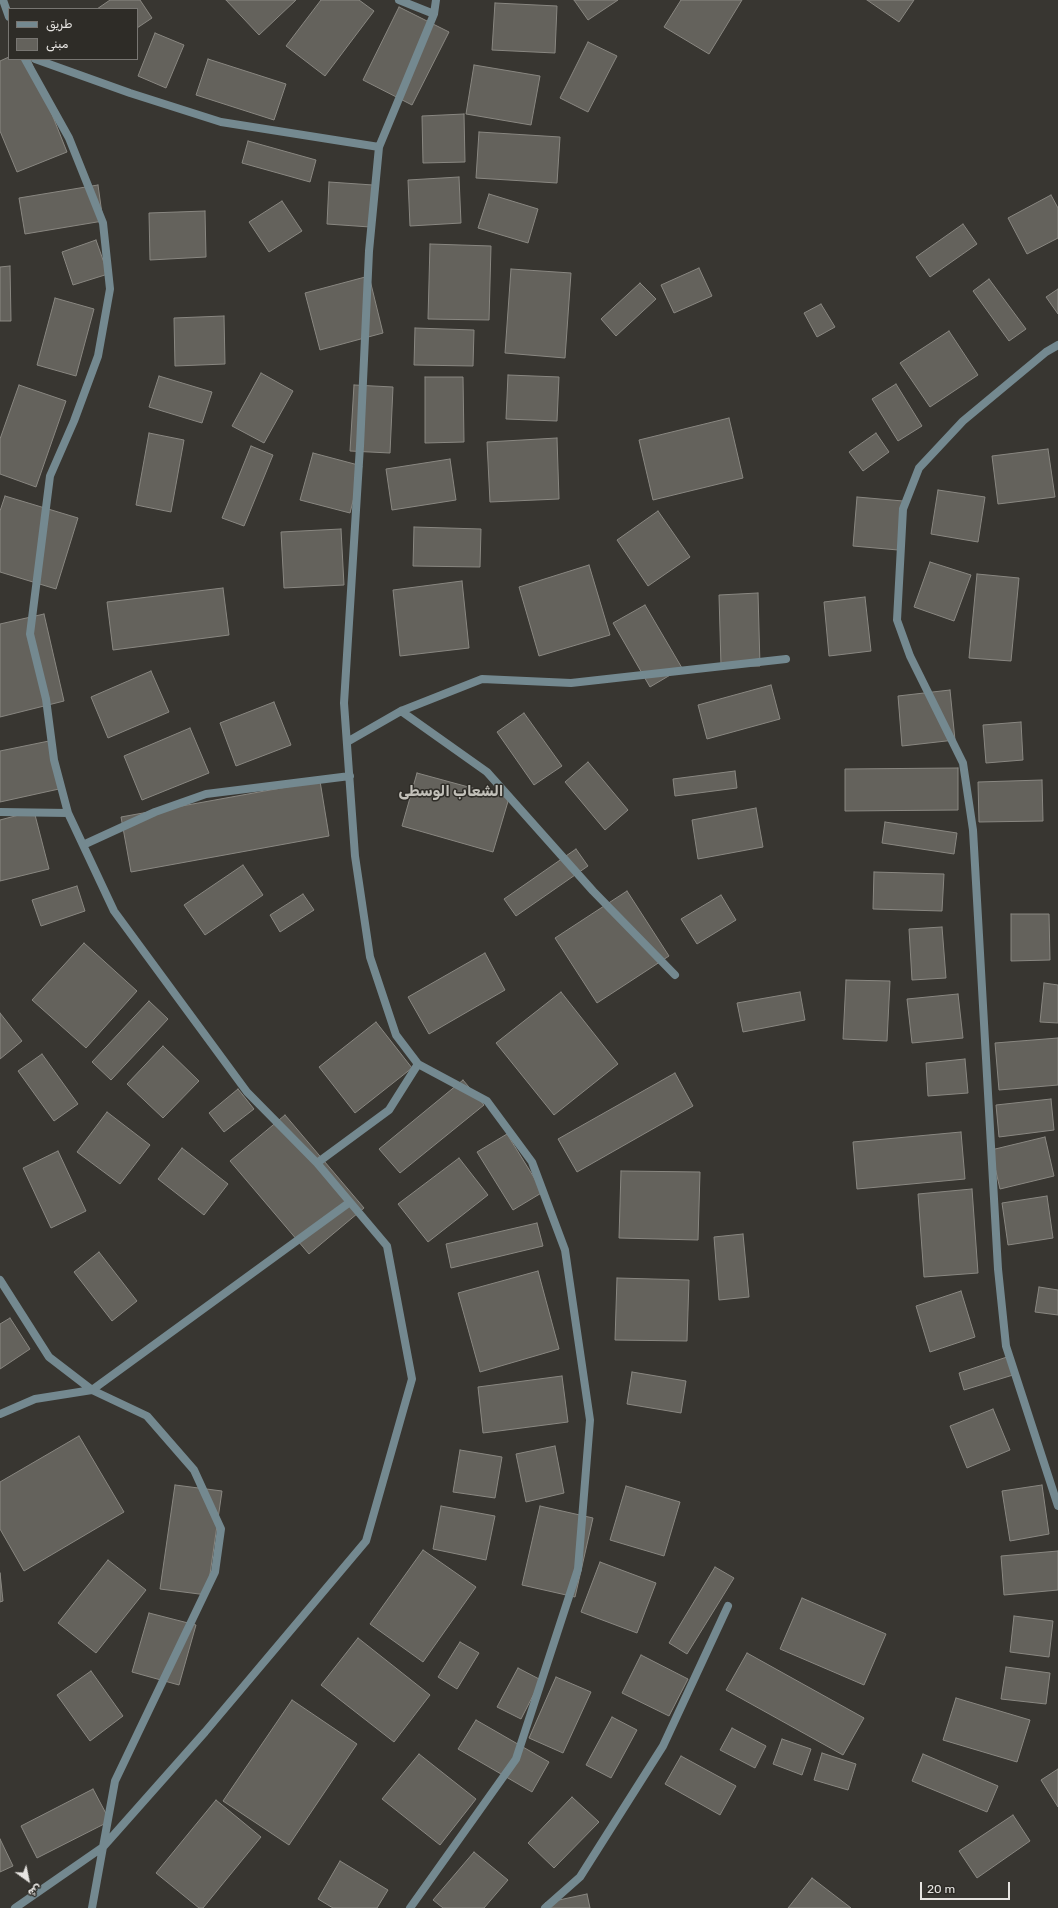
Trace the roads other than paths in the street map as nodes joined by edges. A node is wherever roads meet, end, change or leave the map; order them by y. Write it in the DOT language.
graph roads {
  1 [pos="3,0"];
  2 [pos="398,0"];
  3 [pos="436,0"];
  4 [pos="8,14"];
  5 [pos="434,14"];
  6 [pos="26,60"];
  7 [pos="39,60"];
  8 [pos="379,147"];
  9 [pos="1058,345"];
  10 [pos="786,659"];
  11 [pos="401,711"];
  12 [pos="347,742"];
  13 [pos="350,776"];
  14 [pos="0,812"];
  15 [pos="68,813"];
  16 [pos="83,845"];
  17 [pos="675,975"];
  18 [pos="418,1064"];
  19 [pos="317,1163"];
  20 [pos="350,1202"];
  21 [pos="0,1280"];
  22 [pos="92,1390"];
  23 [pos="0,1414"];
  24 [pos="1058,1506"];
  25 [pos="728,1606"];
  26 [pos="103,1847"];
  27 [pos="15,1908"];
  28 [pos="92,1908"];
  29 [pos="410,1908"];
  30 [pos="545,1908"];
  1 -- 4 [label="street"];
  2 -- 5 [label="street"];
  3 -- 5 [label="street"];
  5 -- 8 [label="street"];
  6 -- 15 [label="street"];
  7 -- 8 [label="street"];
  8 -- 12 [label="street"];
  9 -- 24 [label="street"];
  10 -- 11 [label="street"];
  11 -- 12 [label="street"];
  11 -- 17 [label="street"];
  12 -- 13 [label="street"];
  13 -- 16 [label="street"];
  13 -- 18 [label="street"];
  14 -- 15 [label="street"];
  15 -- 16 [label="street"];
  16 -- 19 [label="street"];
  18 -- 19 [label="street"];
  18 -- 29 [label="street"];
  19 -- 20 [label="street"];
  20 -- 22 [label="street"];
  20 -- 26 [label="street"];
  21 -- 22 [label="street"];
  22 -- 23 [label="street"];
  22 -- 26 [label="street"];
  25 -- 30 [label="street"];
  26 -- 27 [label="street"];
  26 -- 28 [label="street"];
}
